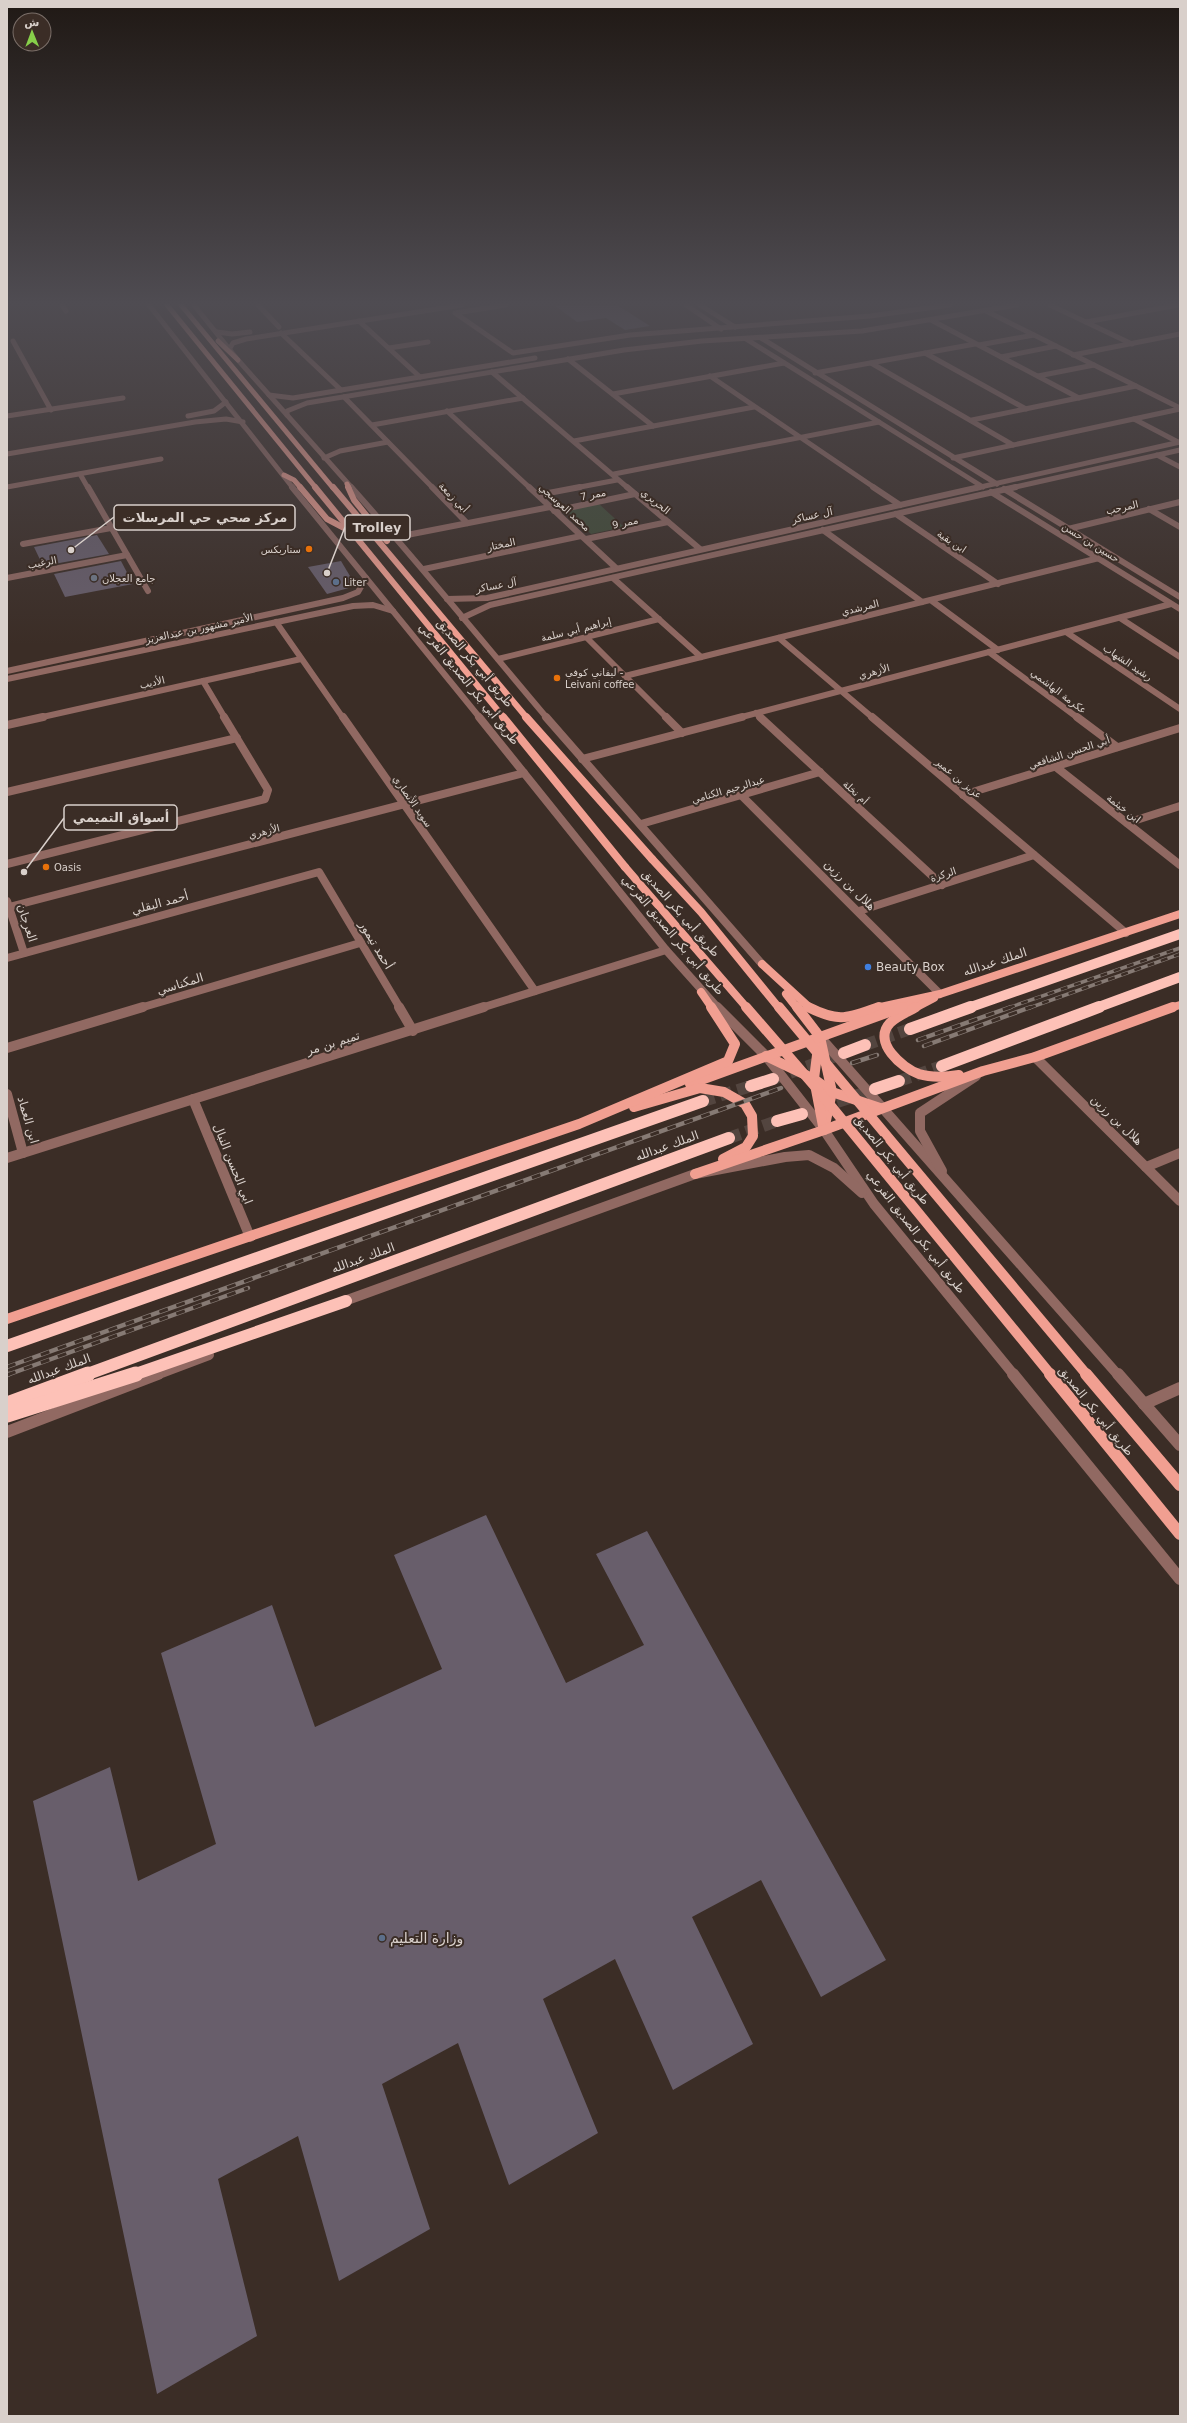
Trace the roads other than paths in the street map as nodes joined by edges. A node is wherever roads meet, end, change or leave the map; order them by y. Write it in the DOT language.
graph roads {
  1 [pos="201,418"];
  2 [pos="240,418"];
  3 [pos="259,418"];
  4 [pos="276,418"];
  5 [pos="290,418"];
  6 [pos="365,418"];
  7 [pos="409,418"];
  8 [pos="455,418"];
  9 [pos="547,418"];
  10 [pos="643,418"];
  11 [pos="695,418"];
  12 [pos="770,418"];
  13 [pos="873,418"];
  14 [pos="888,418"];
  15 [pos="969,418"];
  16 [pos="981,418"];
  17 [pos="1138,418"];
  18 [pos="1134,419"];
  19 [pos="972,420"];
  20 [pos="195,422"];
  21 [pos="243,422"];
  22 [pos="879,422"];
  23 [pos="372,425"];
  24 [pos="653,426"];
  25 [pos="799,438"];
  26 [pos="574,441"];
  27 [pos="388,442"];
  28 [pos="1179,442"];
  29 [pos="1013,445"];
  30 [pos="1180,450"];
  31 [pos="7,454"];
  32 [pos="1157,455"];
  33 [pos="324,458"];
  34 [pos="953,458"];
  35 [pos="161,459"];
  36 [pos="1180,467"];
  37 [pos="80,474"];
  38 [pos="284,475"];
  39 [pos="615,477"];
  40 [pos="347,484"];
  41 [pos="997,484"];
  42 [pos="7,486"];
  43 [pos="983,487"];
  44 [pos="1004,489"];
  45 [pos="991,492"];
  46 [pos="635,494"];
  47 [pos="538,495"];
  48 [pos="1021,500"];
  49 [pos="1180,502"];
  50 [pos="1009,503"];
  51 [pos="900,505"];
  52 [pos="552,509"];
  53 [pos="1150,509"];
  54 [pos="896,514"];
  55 [pos="1046,515"];
  56 [pos="1034,518"];
  57 [pos="668,522"];
  58 [pos="467,523"];
  59 [pos="1180,527"];
  60 [pos="111,528"];
  61 [pos="1068,529"];
  62 [pos="823,530"];
  63 [pos="350,531"];
  64 [pos="392,534"];
  65 [pos="408,535"];
  66 [pos="584,537"];
  67 [pos="400,543"];
  68 [pos="23,544"];
  69 [pos="700,549"];
  70 [pos="388,553"];
  71 [pos="127,555"];
  72 [pos="1099,558"];
  73 [pos="656,559"];
  74 [pos="664,566"];
  75 [pos="616,568"];
  76 [pos="424,569"];
  77 [pos="7,578"];
  78 [pos="366,578"];
  79 [pos="613,578"];
  80 [pos="998,584"];
  81 [pos="148,591"];
  82 [pos="487,598"];
  83 [pos="1180,598"];
  84 [pos="339,599"];
  85 [pos="447,599"];
  86 [pos="932,601"];
  87 [pos="922,602"];
  88 [pos="1170,603"];
  89 [pos="490,605"];
  90 [pos="346,608"];
  91 [pos="1180,609"];
  92 [pos="395,612"];
  93 [pos="462,618"];
  94 [pos="1120,618"];
  95 [pos="659,619"];
  96 [pos="276,622"];
  97 [pos="1066,632"];
  98 [pos="586,637"];
  99 [pos="778,638"];
  100 [pos="998,650"];
  101 [pos="989,652"];
  102 [pos="701,657"];
  103 [pos="1180,657"];
  104 [pos="301,659"];
  105 [pos="498,659"];
  106 [pos="7,671"];
  107 [pos="625,676"];
  108 [pos="7,679"];
  109 [pos="203,681"];
  110 [pos="840,690"];
  111 [pos="1180,709"];
  112 [pos="756,713"];
  113 [pos="7,725"];
  114 [pos="1180,728"];
  115 [pos="682,733"];
  116 [pos="236,738"];
  117 [pos="1117,747"];
  118 [pos="582,759"];
  119 [pos="1056,767"];
  120 [pos="820,772"];
  121 [pos="524,773"];
  122 [pos="7,792"];
  123 [pos="741,795"];
  124 [pos="963,795"];
  125 [pos="404,805"];
  126 [pos="1180,806"];
  127 [pos="1127,823"];
  128 [pos="641,824"];
  129 [pos="1034,855"];
  130 [pos="7,864"];
  131 [pos="1180,865"];
  132 [pos="319,872"];
  133 [pos="942,885"];
  134 [pos="8,904"];
  135 [pos="858,911"];
  136 [pos="1180,914"];
  137 [pos="1126,933"];
  138 [pos="1180,934"];
  139 [pos="360,943"];
  140 [pos="666,950"];
  141 [pos="24,953"];
  142 [pos="7,958"];
  143 [pos="762,964"];
  144 [pos="1180,977"];
  145 [pos="535,991"];
  146 [pos="701,992"];
  147 [pos="940,994"];
  148 [pos="1180,1005"];
  149 [pos="910,1029"];
  150 [pos="413,1031"];
  151 [pos="820,1037"];
  152 [pos="865,1045"];
  153 [pos="7,1048"];
  154 [pos="844,1053"];
  155 [pos="766,1056"];
  156 [pos="1035,1057"];
  157 [pos="942,1066"];
  158 [pos="983,1071"];
  159 [pos="773,1079"];
  160 [pos="814,1079"];
  161 [pos="899,1081"];
  162 [pos="751,1086"];
  163 [pos="875,1089"];
  164 [pos="832,1092"];
  165 [pos="7,1094"];
  166 [pos="192,1099"];
  167 [pos="703,1101"];
  168 [pos="880,1108"];
  169 [pos="802,1114"];
  170 [pos="777,1121"];
  171 [pos="579,1124"];
  172 [pos="824,1130"];
  173 [pos="729,1138"];
  174 [pos="23,1153"];
  175 [pos="1180,1153"];
  176 [pos="7,1158"];
  177 [pos="1146,1167"];
  178 [pos="695,1174"];
  179 [pos="951,1186"];
  180 [pos="1180,1201"];
  181 [pos="874,1204"];
  182 [pos="250,1237"];
  183 [pos="346,1301"];
  184 [pos="7,1319"];
  185 [pos="7,1346"];
  186 [pos="1180,1388"];
  187 [pos="7,1404"];
  188 [pos="1144,1404"];
  189 [pos="7,1415"];
  190 [pos="7,1432"];
  191 [pos="1180,1445"];
  192 [pos="1180,1485"];
  193 [pos="1180,1534"];
  194 [pos="1180,1579"];
  1 -- 20 [label="street"];
  2 -- 21 [label="street, طريق أبي بكر الصديق الفرعي"];
  3 -- 63 [label="main road, طريق أبي بكر الصديق"];
  4 -- 70 [label="main road, طريق أبي بكر الصديق"];
  5 -- 33 [label="street"];
  6 -- 23 [label="street, أبي زمعة"];
  7 -- 23 [label="street"];
  8 -- 47 [label="street, محمد العوسجي"];
  9 -- 26 [label="street, الحريري"];
  10 -- 24 [label="street"];
  11 -- 24 [label="street"];
  12 -- 25 [label="street"];
  13 -- 22 [label="street"];
  14 -- 34 [label="street"];
  15 -- 19 [label="street"];
  16 -- 19 [label="street"];
  17 -- 18 [label="street"];
  18 -- 28 [label="street"];
  18 -- 29 [label="street"];
  19 -- 29 [label="street"];
  20 -- 21 [label="street"];
  20 -- 31 [label="street"];
  21 -- 38 [label="street, طريق أبي بكر الصديق الفرعي"];
  22 -- 25 [label="street"];
  22 -- 43 [label="street"];
  23 -- 27 [label="street, أبي زمعة"];
  24 -- 26 [label="street"];
  25 -- 39 [label="street"];
  25 -- 51 [label="street"];
  26 -- 39 [label="street, الحريري"];
  27 -- 33 [label="street"];
  27 -- 58 [label="street, أبي زمعة"];
  28 -- 41 [label="street, آل عساكر"];
  29 -- 34 [label="street"];
  30 -- 32 [label="street, آل عساكر"];
  32 -- 36 [label="street"];
  32 -- 44 [label="street, آل عساكر"];
  33 -- 40 [label="street"];
  34 -- 41 [label="street"];
  35 -- 37 [label="street"];
  37 -- 42 [label="street"];
  37 -- 60 [label="street"];
  38 -- 63 [label="main road"];
  38 -- 78 [label="street, طريق أبي بكر الصديق الفرعي"];
  39 -- 46 [label="street, الحريري"];
  39 -- 47 [label="street"];
  40 -- 64 [label="street"];
  40 -- 70 [label="main road"];
  41 -- 43 [label="street, آل عساكر"];
  43 -- 51 [label="street, آل عساكر"];
  44 -- 45 [label="street, آل عساكر"];
  44 -- 48 [label="street, حسين بن حسن"];
  45 -- 50 [label="street, حسين بن حسن"];
  45 -- 54 [label="street, آل عساكر"];
  46 -- 52 [label="street, ممر 7"];
  46 -- 57 [label="street, الحريري"];
  47 -- 52 [label="street, محمد العوسجي"];
  48 -- 50 [label="street"];
  48 -- 55 [label="street, حسين بن حسن"];
  49 -- 53 [label="street, المرحب"];
  50 -- 56 [label="street, حسين بن حسن"];
  51 -- 69 [label="street, آل عساكر"];
  52 -- 58 [label="street, ممر 7"];
  52 -- 66 [label="street, محمد العوسجي"];
  53 -- 59 [label="street"];
  53 -- 61 [label="street, المرحب"];
  54 -- 62 [label="street, آل عساكر"];
  54 -- 80 [label="street, ابن بقية"];
  55 -- 56 [label="street"];
  55 -- 61 [label="street, حسين بن حسن"];
  56 -- 72 [label="street, حسين بن حسن"];
  57 -- 66 [label="street, ممر 9"];
  57 -- 69 [label="street, الحريري"];
  58 -- 65 [label="street, ممر 7"];
  60 -- 68 [label="street"];
  60 -- 71 [label="street"];
  61 -- 83 [label="street, حسين بن حسن"];
  62 -- 74 [label="street, آل عساكر"];
  62 -- 87 [label="street"];
  63 -- 193 [label="main road, طريق أبي بكر الصديق, bridge"];
  64 -- 65 [label="street, ممر 7"];
  64 -- 67 [label="street"];
  65 -- 67 [label="street"];
  66 -- 75 [label="street, محمد العوسجي"];
  66 -- 76 [label="street, المختار"];
  67 -- 76 [label="street"];
  69 -- 73 [label="street, آل عساكر"];
  70 -- 192 [label="main road, طريق أبي بكر الصديق, bridge"];
  71 -- 77 [label="street, الرغيب"];
  71 -- 81 [label="street"];
  72 -- 80 [label="street, المرشدي"];
  72 -- 88 [label="street, حسين بن حسن"];
  73 -- 74 [label="street"];
  73 -- 75 [label="street, آل عساكر"];
  74 -- 79 [label="street, آل عساكر"];
  75 -- 82 [label="street, آل عساكر"];
  76 -- 85 [label="street"];
  78 -- 84 [label="street, الأمير مشهور بن عبدالعزيز"];
  78 -- 92 [label="street, طريق أبي بكر الصديق الفرعي"];
  79 -- 89 [label="street, آل عساكر"];
  79 -- 95 [label="street"];
  80 -- 86 [label="street, المرشدي"];
  82 -- 85 [label="street, آل عساكر"];
  82 -- 89 [label="street"];
  83 -- 88 [label="street, الأزهري"];
  84 -- 90 [label="street"];
  84 -- 106 [label="street, الأمير مشهور بن عبدالعزيز"];
  85 -- 93 [label="street"];
  86 -- 87 [label="street, المرشدي"];
  86 -- 100 [label="street"];
  87 -- 99 [label="street, المرشدي"];
  88 -- 91 [label="street, حسين بن حسن"];
  88 -- 94 [label="street, الأزهري"];
  89 -- 93 [label="street, آل عساكر"];
  90 -- 92 [label="street, الأمير مشهور بن عبدالعزيز"];
  90 -- 96 [label="street, الأمير مشهور بن عبدالعزيز"];
  92 -- 121 [label="street, طريق أبي بكر الصديق الفرعي"];
  93 -- 105 [label="street"];
  94 -- 97 [label="street, الأزهري"];
  94 -- 103 [label="street"];
  95 -- 98 [label="street, إبراهيم أبي سلمة"];
  95 -- 102 [label="street"];
  96 -- 104 [label="street, سويد الأنصاري"];
  96 -- 108 [label="street, الأمير مشهور بن عبدالعزيز"];
  97 -- 100 [label="street, الأزهري"];
  97 -- 111 [label="street, رشيد الشهاب"];
  98 -- 105 [label="street, إبراهيم أبي سلمة"];
  98 -- 107 [label="street"];
  99 -- 102 [label="street, المرشدي"];
  99 -- 110 [label="street, عزيز بن عمير"];
  100 -- 101 [label="street, الأزهري"];
  101 -- 110 [label="street, الأزهري"];
  101 -- 117 [label="street, عكرمة الهاشمي"];
  102 -- 107 [label="street, المرشدي"];
  104 -- 109 [label="street, الأديب"];
  104 -- 125 [label="street, سويد الأنصاري"];
  105 -- 118 [label="street"];
  107 -- 115 [label="street"];
  109 -- 113 [label="street, الأديب"];
  109 -- 116 [label="street"];
  110 -- 112 [label="street, الأزهري"];
  110 -- 124 [label="street, عزيز بن عمير"];
  112 -- 115 [label="street, الأزهري"];
  112 -- 120 [label="street, أم نخلة"];
  114 -- 117 [label="street, أبي الحسن الشافعي"];
  115 -- 118 [label="street, الأزهري"];
  116 -- 122 [label="street"];
  116 -- 130 [label="street"];
  117 -- 119 [label="street, أبي الحسن الشافعي"];
  118 -- 128 [label="street"];
  119 -- 124 [label="street, أبي الحسن الشافعي"];
  119 -- 127 [label="street, ابن خيثمة"];
  120 -- 123 [label="street, عبدالرحيم الكتامي"];
  120 -- 133 [label="street, أم نخلة"];
  121 -- 125 [label="street, الأزهري"];
  121 -- 140 [label="street, طريق أبي بكر الصديق الفرعي"];
  123 -- 128 [label="street, عبدالرحيم الكتامي"];
  123 -- 135 [label="street, هلال بن رزين"];
  124 -- 129 [label="street, عزيز بن عمير"];
  125 -- 134 [label="street, الأزهري"];
  125 -- 145 [label="street, سويد الأنصاري"];
  126 -- 127 [label="street"];
  127 -- 131 [label="street, ابن خيثمة"];
  128 -- 143 [label="street"];
  129 -- 133 [label="street, الركزة"];
  129 -- 137 [label="street, عزيز بن عمير"];
  132 -- 139 [label="street, أحمد تيمور"];
  132 -- 141 [label="street, أحمد البقلي"];
  133 -- 135 [label="street, الركزة"];
  134 -- 141 [label="street, العرجان"];
  135 -- 147 [label="street, هلال بن رزين"];
  136 -- 137 [label="main road, الملك عبدالله"];
  137 -- 147 [label="main road, الملك عبدالله"];
  138 -- 149 [label="highway"];
  139 -- 150 [label="street, أحمد تيمور"];
  139 -- 153 [label="street, المكناسي"];
  140 -- 145 [label="street, تميم بن مر"];
  140 -- 146 [label="street, طريق أبي بكر الصديق الفرعي"];
  141 -- 142 [label="street, أحمد البقلي"];
  143 -- 147 [label="main road, الملك عبدالله"];
  143 -- 151 [label="main road"];
  144 -- 157 [label="highway"];
  145 -- 150 [label="street, تميم بن مر"];
  146 -- 155 [label="street, طريق أبي بكر الصديق الفرعي"];
  146 -- 171 [label="main road"];
  147 -- 151 [label="main road"];
  147 -- 158 [label="main road"];
  148 -- 156 [label="main road"];
  150 -- 166 [label="street, تميم بن مر"];
  151 -- 155 [label="main road"];
  151 -- 160 [label="main road"];
  151 -- 164 [label="main road"];
  151 -- 168 [label="street"];
  152 -- 154 [label="highway"];
  155 -- 160 [label="main road"];
  155 -- 171 [label="main road"];
  155 -- 172 [label="street, طريق أبي بكر الصديق الفرعي"];
  156 -- 158 [label="main road"];
  156 -- 177 [label="street, هلال بن رزين"];
  158 -- 168 [label="main road"];
  158 -- 179 [label="street"];
  159 -- 162 [label="highway"];
  160 -- 164 [label="main road"];
  160 -- 172 [label="main road"];
  161 -- 163 [label="highway"];
  164 -- 168 [label="main road"];
  164 -- 172 [label="main road"];
  165 -- 174 [label="street, ابن العماد"];
  166 -- 174 [label="street, تميم بن مر"];
  166 -- 182 [label="street, ابي الحسن النبال"];
  167 -- 185 [label="highway"];
  168 -- 172 [label="main road"];
  168 -- 179 [label="street"];
  169 -- 170 [label="highway"];
  171 -- 178 [label="main road"];
  171 -- 182 [label="main road"];
  172 -- 178 [label="main road"];
  172 -- 181 [label="street, طريق أبي بكر الصديق الفرعي"];
  173 -- 187 [label="highway, الملك عبدالله"];
  174 -- 176 [label="street, تميم بن مر"];
  175 -- 177 [label="street"];
  177 -- 180 [label="street, هلال بن رزين"];
  178 -- 181 [label="street"];
  178 -- 183 [label="street"];
  179 -- 188 [label="street"];
  181 -- 194 [label="street, طريق أبي بكر الصديق الفرعي"];
  182 -- 184 [label="main road"];
  183 -- 189 [label="highway"];
  183 -- 190 [label="street"];
  186 -- 188 [label="street"];
  188 -- 191 [label="street"];
}
